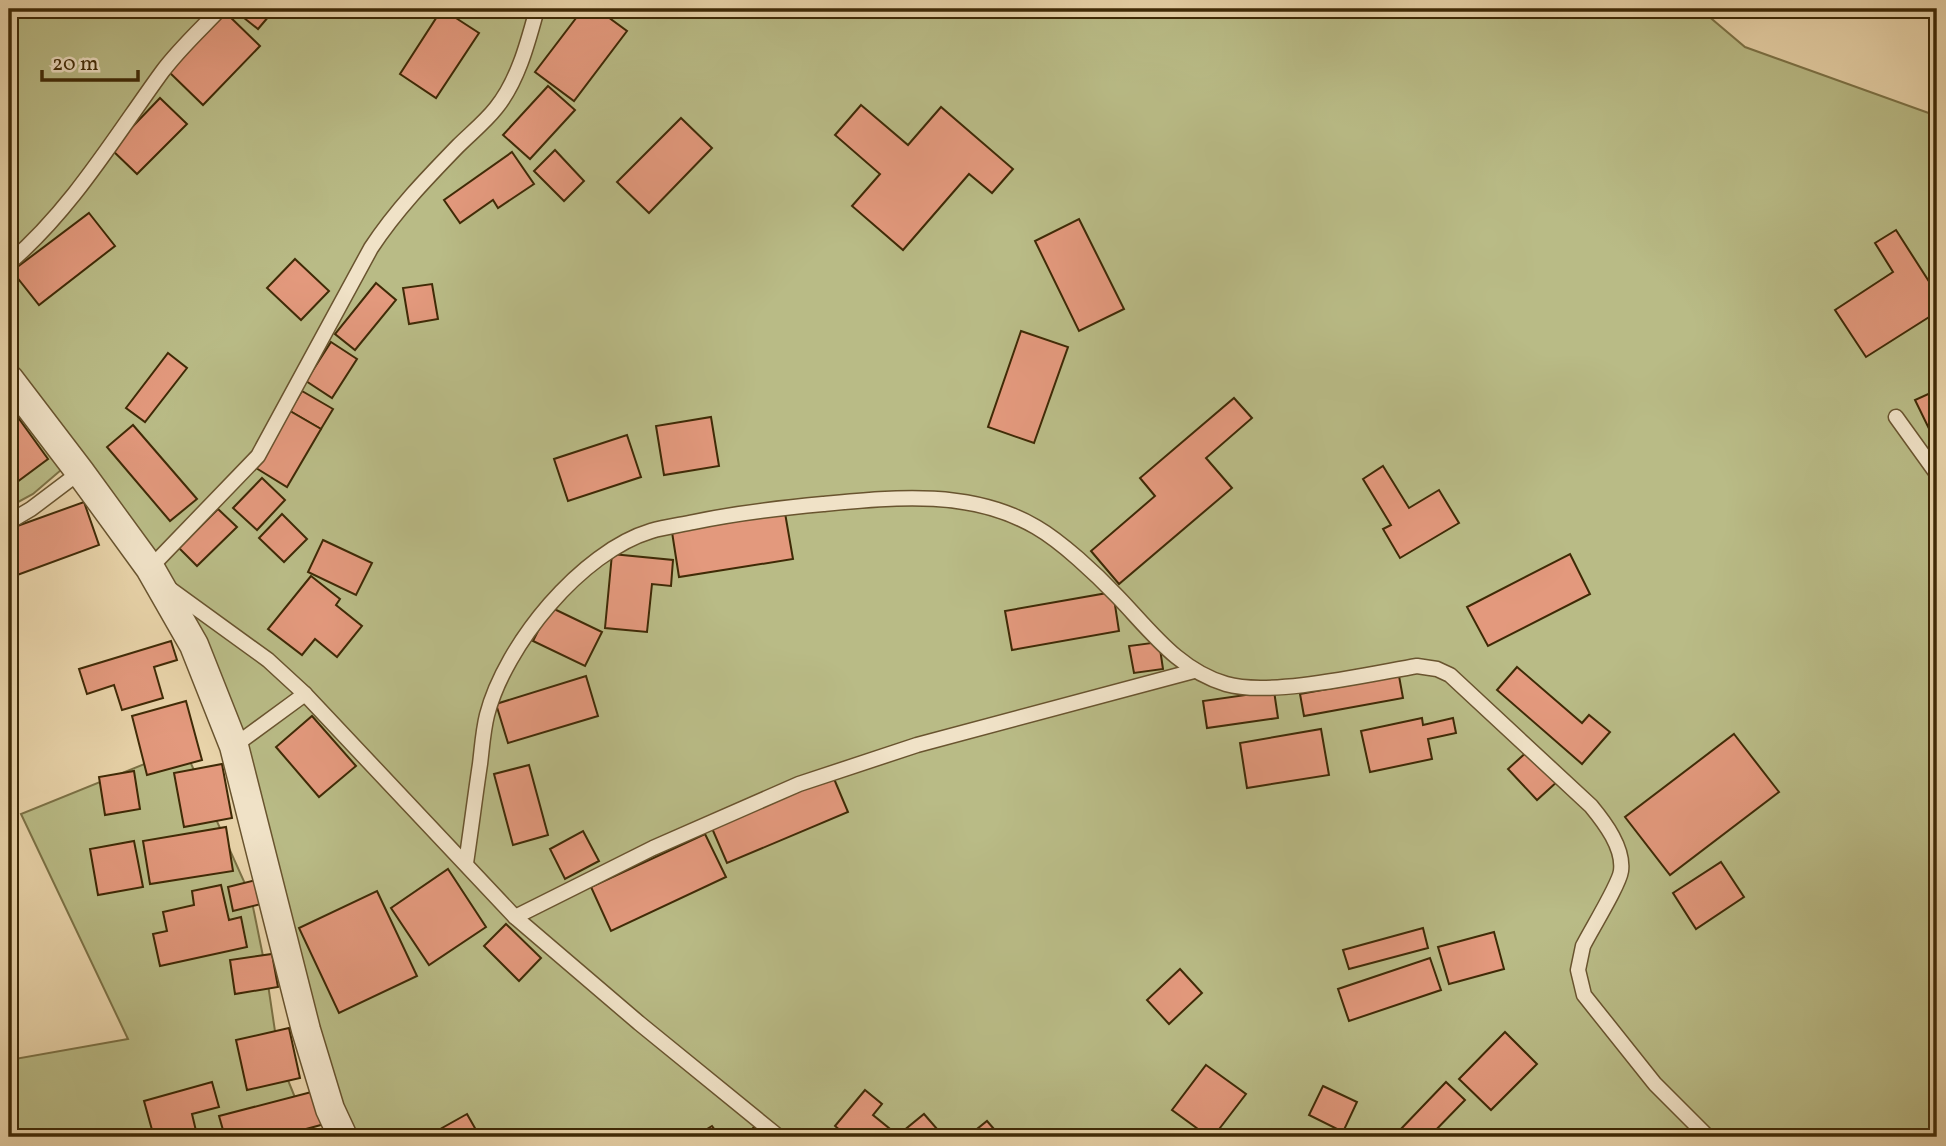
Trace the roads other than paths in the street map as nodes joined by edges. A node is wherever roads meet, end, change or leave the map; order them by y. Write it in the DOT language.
graph roads {
  1 [pos="220,9"];
  2 [pos="537,9"];
  3 [pos="9,263"];
  4 [pos="9,379"];
  5 [pos="1896,417"];
  6 [pos="80,472"];
  7 [pos="1937,474"];
  8 [pos="9,522"];
  9 [pos="154,574"];
  10 [pos="1194,671"];
  11 [pos="305,694"];
  12 [pos="234,746"];
  13 [pos="466,863"];
  14 [pos="516,917"];
  15 [pos="343,1137"];
  16 [pos="779,1137"];
  17 [pos="1708,1137"];
  1 -- 3 [label="lane"];
  2 -- 9 [label="lane"];
  4 -- 6 [label="street"];
  5 -- 7 [label="lane"];
  6 -- 8 [label="lane"];
  6 -- 9 [label="street"];
  9 -- 11 [label="lane"];
  9 -- 12 [label="street"];
  10 -- 13 [label="lane"];
  10 -- 14 [label="lane"];
  10 -- 17 [label="lane"];
  11 -- 12 [label="lane"];
  11 -- 13 [label="lane"];
  12 -- 15 [label="street"];
  13 -- 14 [label="lane"];
  14 -- 16 [label="lane"];
}
